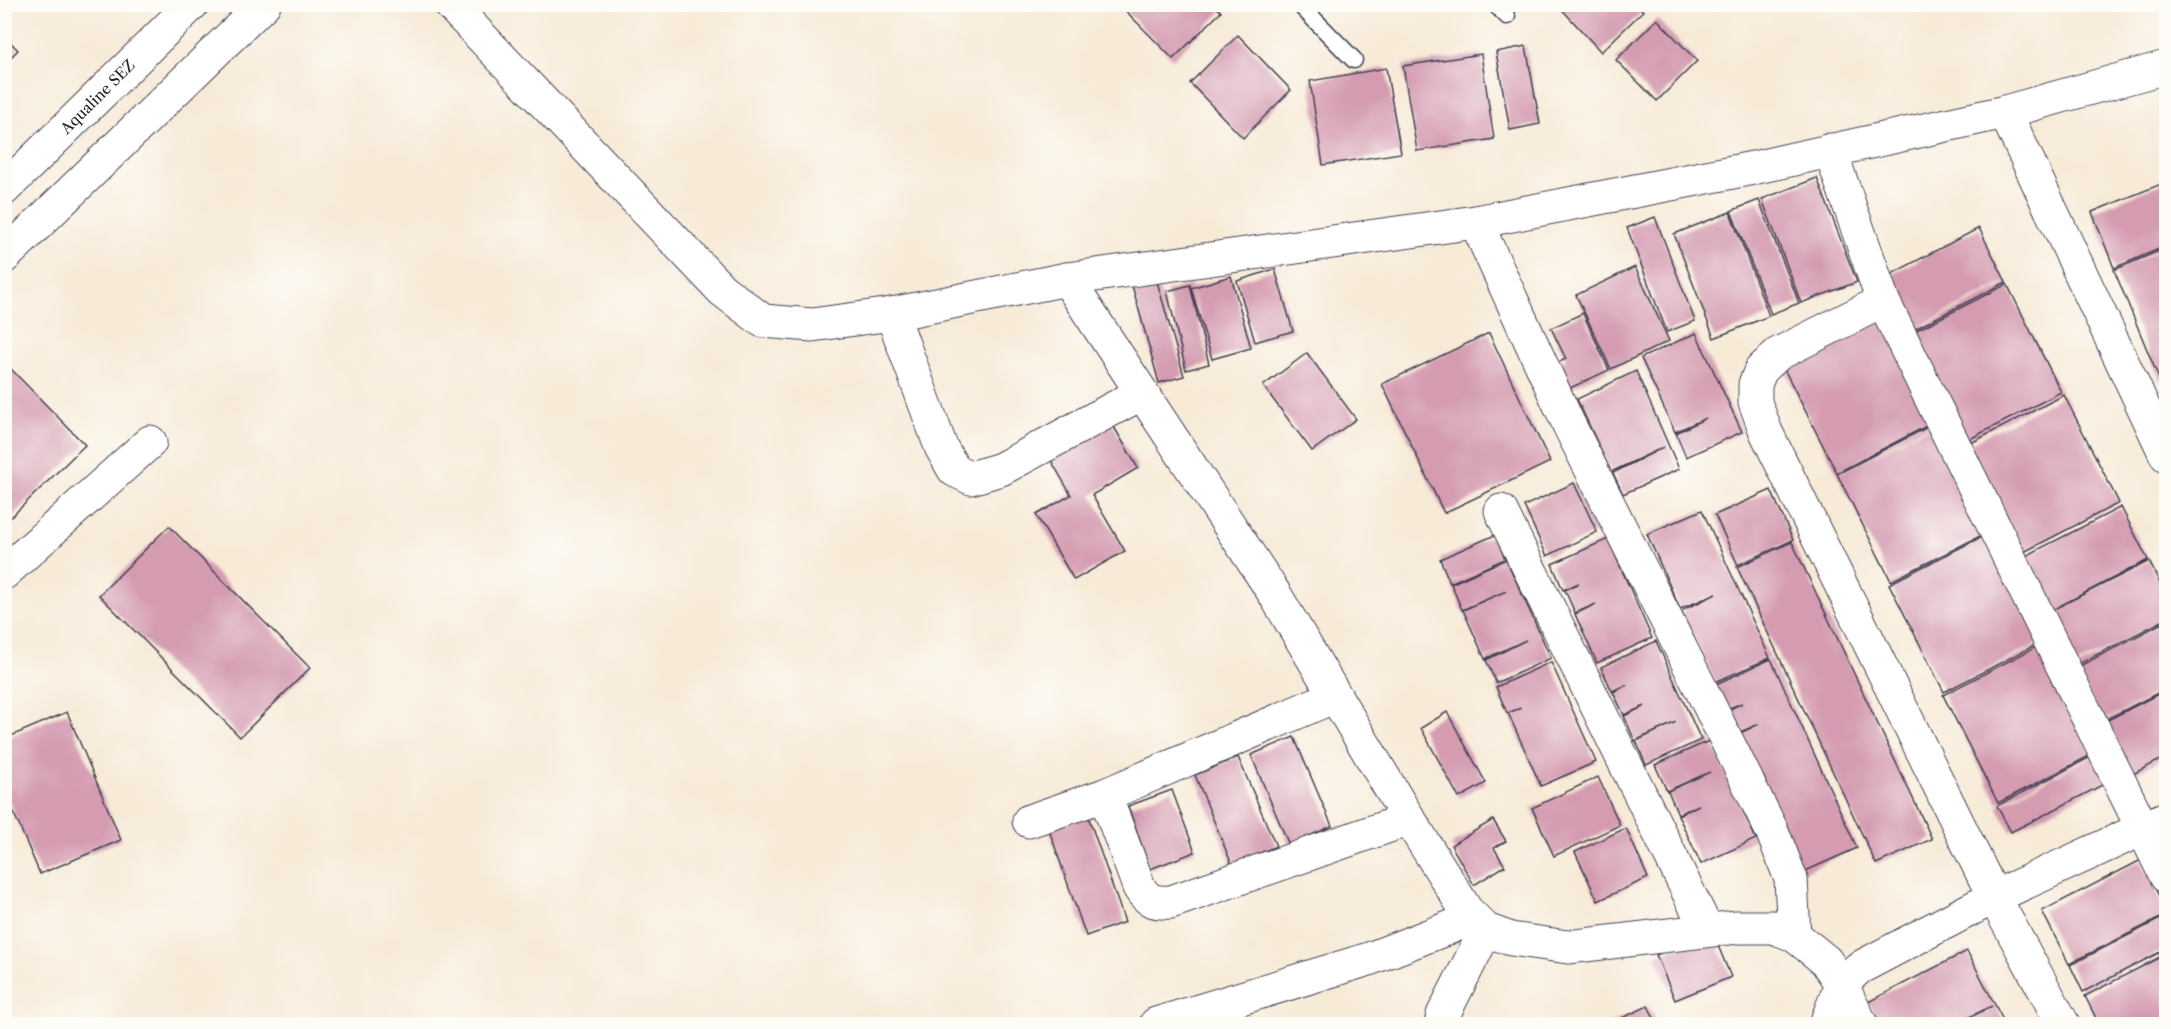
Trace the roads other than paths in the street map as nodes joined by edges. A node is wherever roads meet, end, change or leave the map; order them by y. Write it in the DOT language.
graph roads {
  1 [pos="192,4"];
  2 [pos="264,4"];
  3 [pos="450,4"];
  4 [pos="1299,4"];
  5 [pos="1354,60"];
  6 [pos="2166,67"];
  7 [pos="2005,112"];
  8 [pos="1830,150"];
  9 [pos="4,189"];
  10 [pos="1476,222"];
  11 [pos="4,257"];
  12 [pos="1067,279"];
  13 [pos="1883,301"];
  14 [pos="892,314"];
  15 [pos="1142,393"];
  16 [pos="150,442"];
  17 [pos="2166,455"];
  18 [pos="1501,511"];
  19 [pos="4,573"];
  20 [pos="1335,696"];
  21 [pos="1105,795"];
  22 [pos="1409,819"];
  23 [pos="1029,821"];
  24 [pos="2155,824"];
  25 [pos="2166,876"];
  26 [pos="1994,897"];
  27 [pos="1480,924"];
  28 [pos="1707,930"];
  29 [pos="1794,935"];
  30 [pos="1841,984"];
  31 [pos="1156,1024"];
  32 [pos="1441,1024"];
  33 [pos="1826,1024"];
  34 [pos="1861,1024"];
  35 [pos="2064,1024"];
  1 -- 9 [label="street, Aqualine SEZ"];
  2 -- 11 [label="street"];
  3 -- 14 [label="street"];
  4 -- 5 [label="lane"];
  6 -- 7 [label="street"];
  7 -- 8 [label="street"];
  7 -- 17 [label="street"];
  8 -- 10 [label="street"];
  8 -- 13 [label="street"];
  10 -- 12 [label="street"];
  10 -- 29 [label="street"];
  12 -- 14 [label="street"];
  12 -- 15 [label="street"];
  13 -- 24 [label="street"];
  13 -- 26 [label="street"];
  14 -- 15 [label="street"];
  15 -- 20 [label="street"];
  16 -- 19 [label="street"];
  18 -- 28 [label="street"];
  20 -- 21 [label="street"];
  20 -- 22 [label="street"];
  21 -- 22 [label="street"];
  21 -- 23 [label="street"];
  22 -- 27 [label="street"];
  24 -- 25 [label="street"];
  24 -- 26 [label="street"];
  26 -- 30 [label="street"];
  26 -- 35 [label="street"];
  27 -- 28 [label="street"];
  27 -- 31 [label="street"];
  27 -- 32 [label="street"];
  28 -- 29 [label="street"];
  29 -- 30 [label="street"];
  30 -- 33 [label="street"];
  30 -- 34 [label="street"];
}
